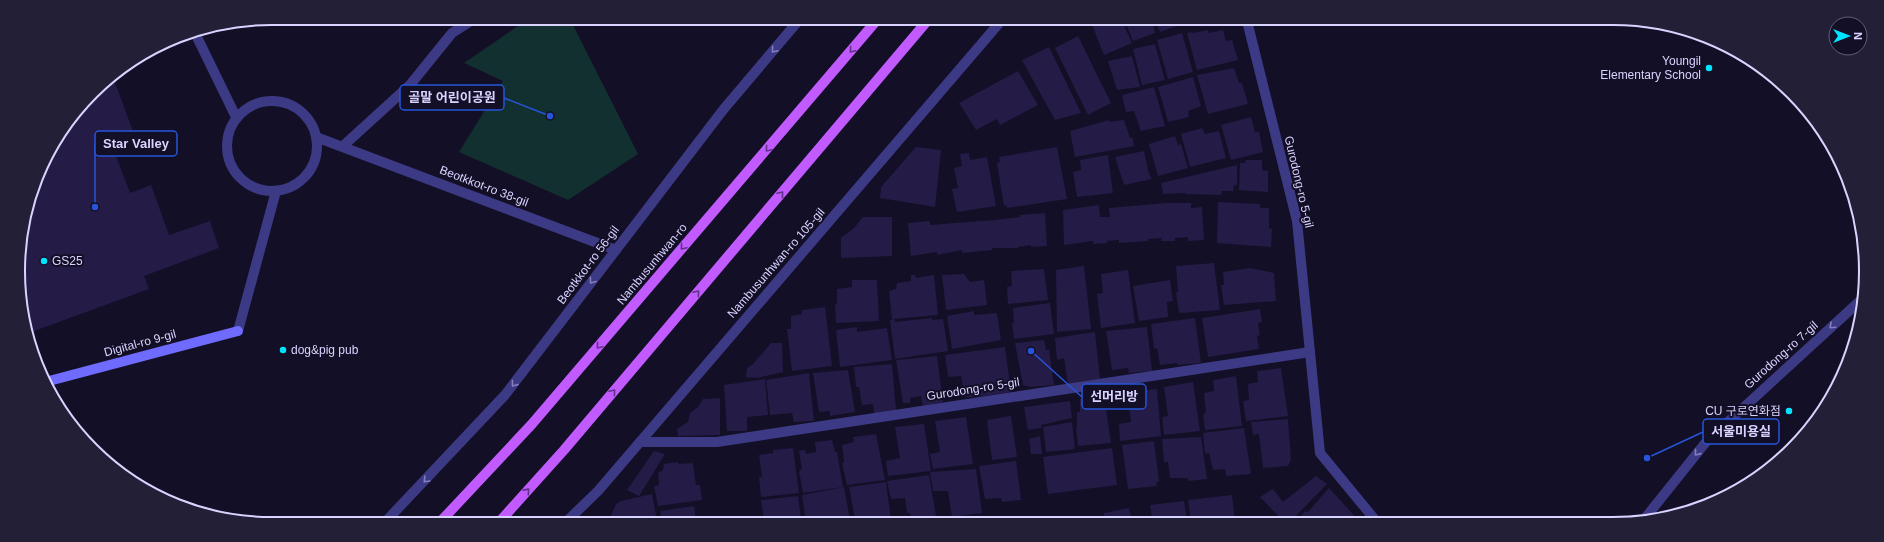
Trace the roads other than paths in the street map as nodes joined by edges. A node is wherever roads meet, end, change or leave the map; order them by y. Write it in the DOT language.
graph roads {
  1 [pos="465,25"];
  2 [pos="795,25"];
  3 [pos="873,25"];
  4 [pos="924,25"];
  5 [pos="997,25"];
  6 [pos="1248,25"];
  7 [pos="197,36"];
  8 [pos="236,117"];
  9 [pos="316,137"];
  10 [pos="343,146"];
  11 [pos="276,191"];
  12 [pos="616,250"];
  13 [pos="1857,304"];
  14 [pos="1310,352"];
  15 [pos="50,381"];
  16 [pos="640,442"];
  17 [pos="1648,514"];
  18 [pos="391,517"];
  19 [pos="445,517"];
  20 [pos="504,517"];
  21 [pos="571,517"];
  22 [pos="1373,517"];
  1 -- 10 [label="street"];
  2 -- 12 [label="street, Beotkkot-ro 56-gil, one-way"];
  3 -- 19 [label="main road, Nambusunhwan-ro, one-way"];
  20 -- 4 [label="main road, one-way"];
  5 -- 16 [label="street, Nambusunhwan-ro 105-gil"];
  6 -- 14 [label="street, Gurodong-ro 5-gil"];
  7 -- 8 [label="street"];
  8 -- 9 [label="street"];
  8 -- 11 [label="street"];
  9 -- 10 [label="street, Beotkkot-ro 38-gil"];
  9 -- 11 [label="street"];
  10 -- 12 [label="street, Beotkkot-ro 38-gil"];
  11 -- 15 [label="street, Digital-ro 9-gil"];
  12 -- 18 [label="street, Beotkkot-ro 56-gil, one-way"];
  13 -- 17 [label="street, Gurodong-ro 7-gil, one-way"];
  14 -- 16 [label="street, Gurodong-ro 5-gil"];
  14 -- 22 [label="street, Gurodong-ro 5-gil"];
  16 -- 21 [label="street, Nambusunhwan-ro 105-gil"];
}
